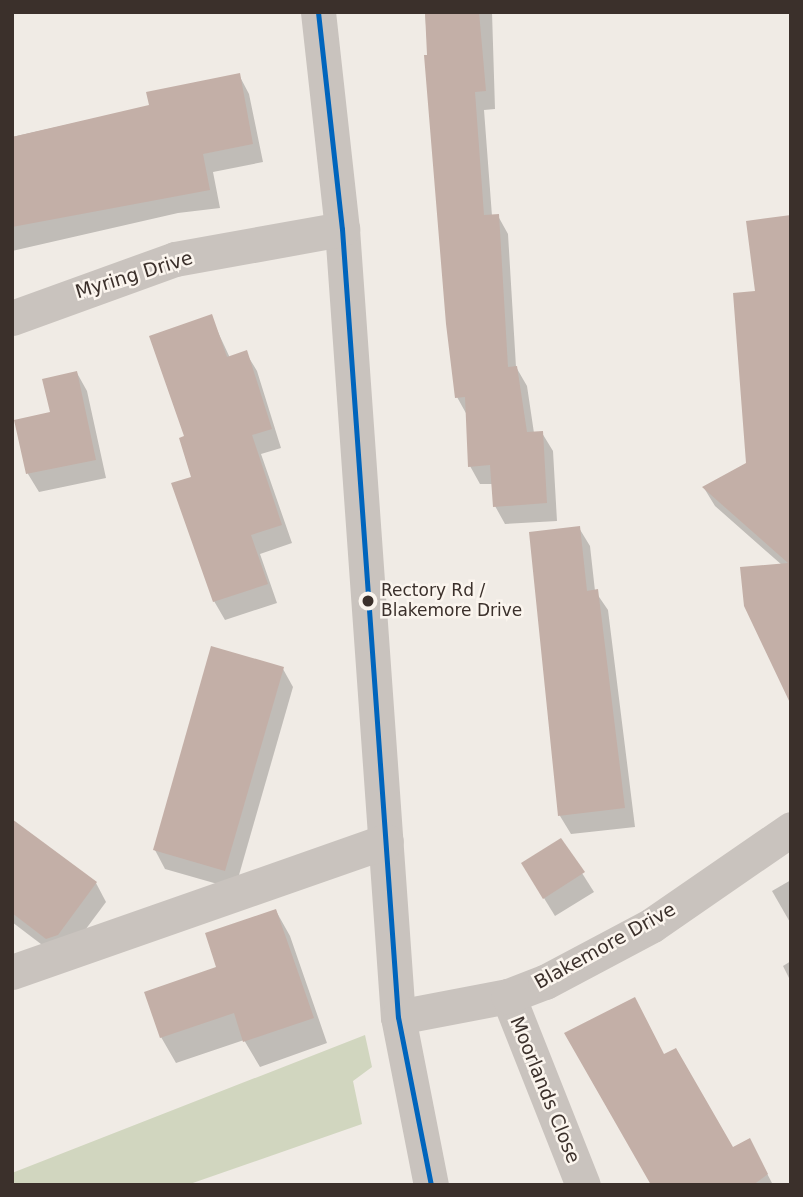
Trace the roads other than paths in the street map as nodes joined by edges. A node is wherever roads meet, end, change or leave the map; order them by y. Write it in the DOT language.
graph roads {
  1 [pos="318,12"];
  2 [pos="342,229"];
  3 [pos="12,318"];
  4 [pos="791,829"];
  5 [pos="386,841"];
  6 [pos="12,972"];
  7 [pos="508,996"];
  8 [pos="398,1017"];
  9 [pos="431,1185"];
  10 [pos="583,1185"];
  1 -- 2 [label="street"];
  2 -- 3 [label="street, Myring Drive"];
  2 -- 5 [label="street"];
  4 -- 7 [label="street, Blakemore Drive"];
  5 -- 6 [label="street"];
  5 -- 8 [label="street"];
  7 -- 8 [label="street, Blakemore Drive"];
  7 -- 10 [label="street, Moorlands Close"];
  8 -- 9 [label="street"];
}
